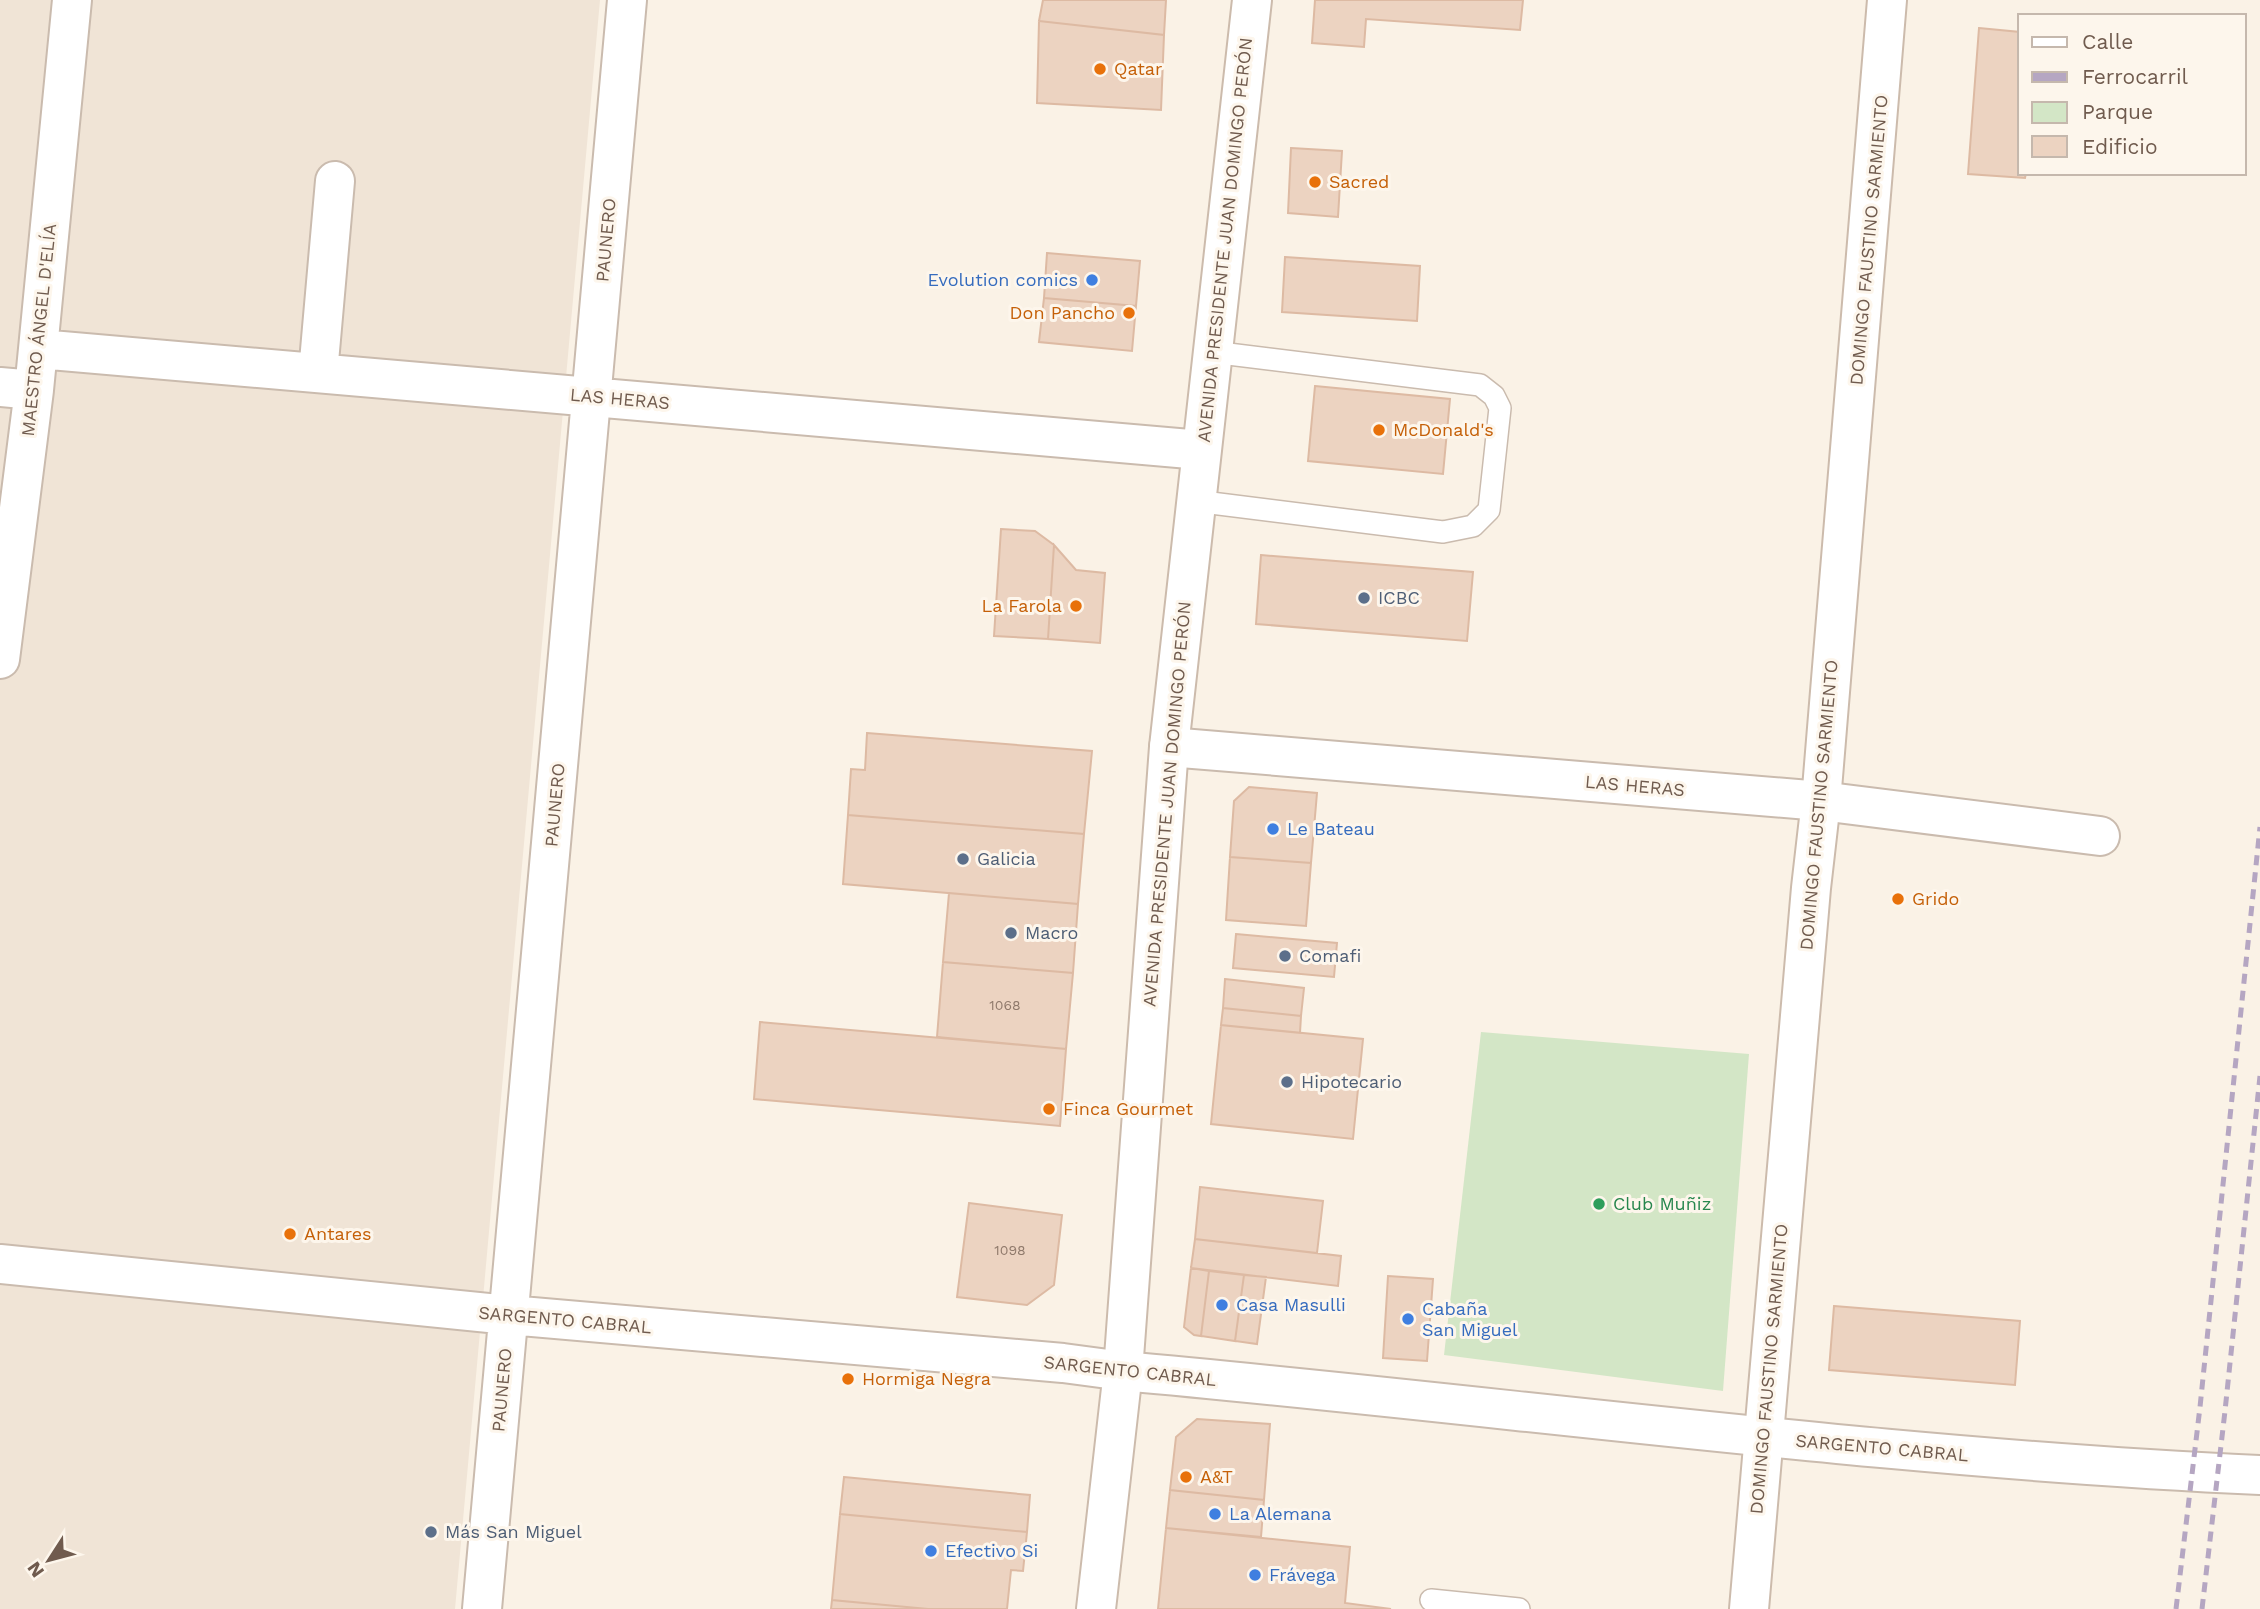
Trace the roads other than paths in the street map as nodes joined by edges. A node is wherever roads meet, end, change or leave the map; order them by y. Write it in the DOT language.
graph roads {
  1 [pos="72,0"];
  2 [pos="627,0"];
  3 [pos="1252,0"];
  4 [pos="1887,0"];
  5 [pos="335,181"];
  6 [pos="39,349"];
  7 [pos="1212,352"];
  8 [pos="318,373"];
  9 [pos="17,389"];
  10 [pos="592,396"];
  11 [pos="1202,450"];
  12 [pos="1195,501"];
  13 [pos="0,659"];
  14 [pos="1169,747"];
  15 [pos="1821,801"];
  16 [pos="2100,836"];
  17 [pos="0,1264"];
  18 [pos="509,1315"];
  19 [pos="1123,1371"];
  20 [pos="1763,1438"];
  21 [pos="2260,1475"];
  22 [pos="1431,1600"];
  23 [pos="482,1609"];
  24 [pos="1096,1609"];
  25 [pos="1519,1609"];
  26 [pos="1749,1609"];
  1 -- 6 [label="street, MAESTRO ÁNGEL D'ELÍA"];
  2 -- 10 [label="street, PAUNERO"];
  3 -- 7 [label="street, AVENIDA PRESIDENTE JUAN DOMINGO PERÓN"];
  4 -- 15 [label="street, DOMINGO FAUSTINO SARMIENTO"];
  5 -- 8 [label="street"];
  6 -- 8 [label="street, LAS HERAS"];
  6 -- 9 [label="street, MAESTRO ÁNGEL D'ELÍA"];
  7 -- 11 [label="street, AVENIDA PRESIDENTE JUAN DOMINGO PERÓN"];
  7 -- 12 [label="lane"];
  8 -- 10 [label="street, LAS HERAS"];
  9 -- 13 [label="street, MAESTRO ÁNGEL D'ELÍA"];
  10 -- 11 [label="street, LAS HERAS"];
  10 -- 18 [label="street, PAUNERO"];
  11 -- 12 [label="street, AVENIDA PRESIDENTE JUAN DOMINGO PERÓN"];
  12 -- 14 [label="street, AVENIDA PRESIDENTE JUAN DOMINGO PERÓN"];
  14 -- 15 [label="street, LAS HERAS"];
  14 -- 19 [label="street, AVENIDA PRESIDENTE JUAN DOMINGO PERÓN"];
  15 -- 16 [label="street, LAS HERAS"];
  15 -- 20 [label="street, DOMINGO FAUSTINO SARMIENTO"];
  17 -- 18 [label="street, SARGENTO CABRAL"];
  18 -- 19 [label="street, SARGENTO CABRAL"];
  18 -- 23 [label="street, PAUNERO"];
  19 -- 20 [label="street, SARGENTO CABRAL"];
  19 -- 24 [label="street, AVENIDA PRESIDENTE JUAN DOMINGO PERÓN"];
  20 -- 21 [label="street, SARGENTO CABRAL"];
  20 -- 26 [label="street, DOMINGO FAUSTINO SARMIENTO"];
  22 -- 25 [label="lane"];
}
